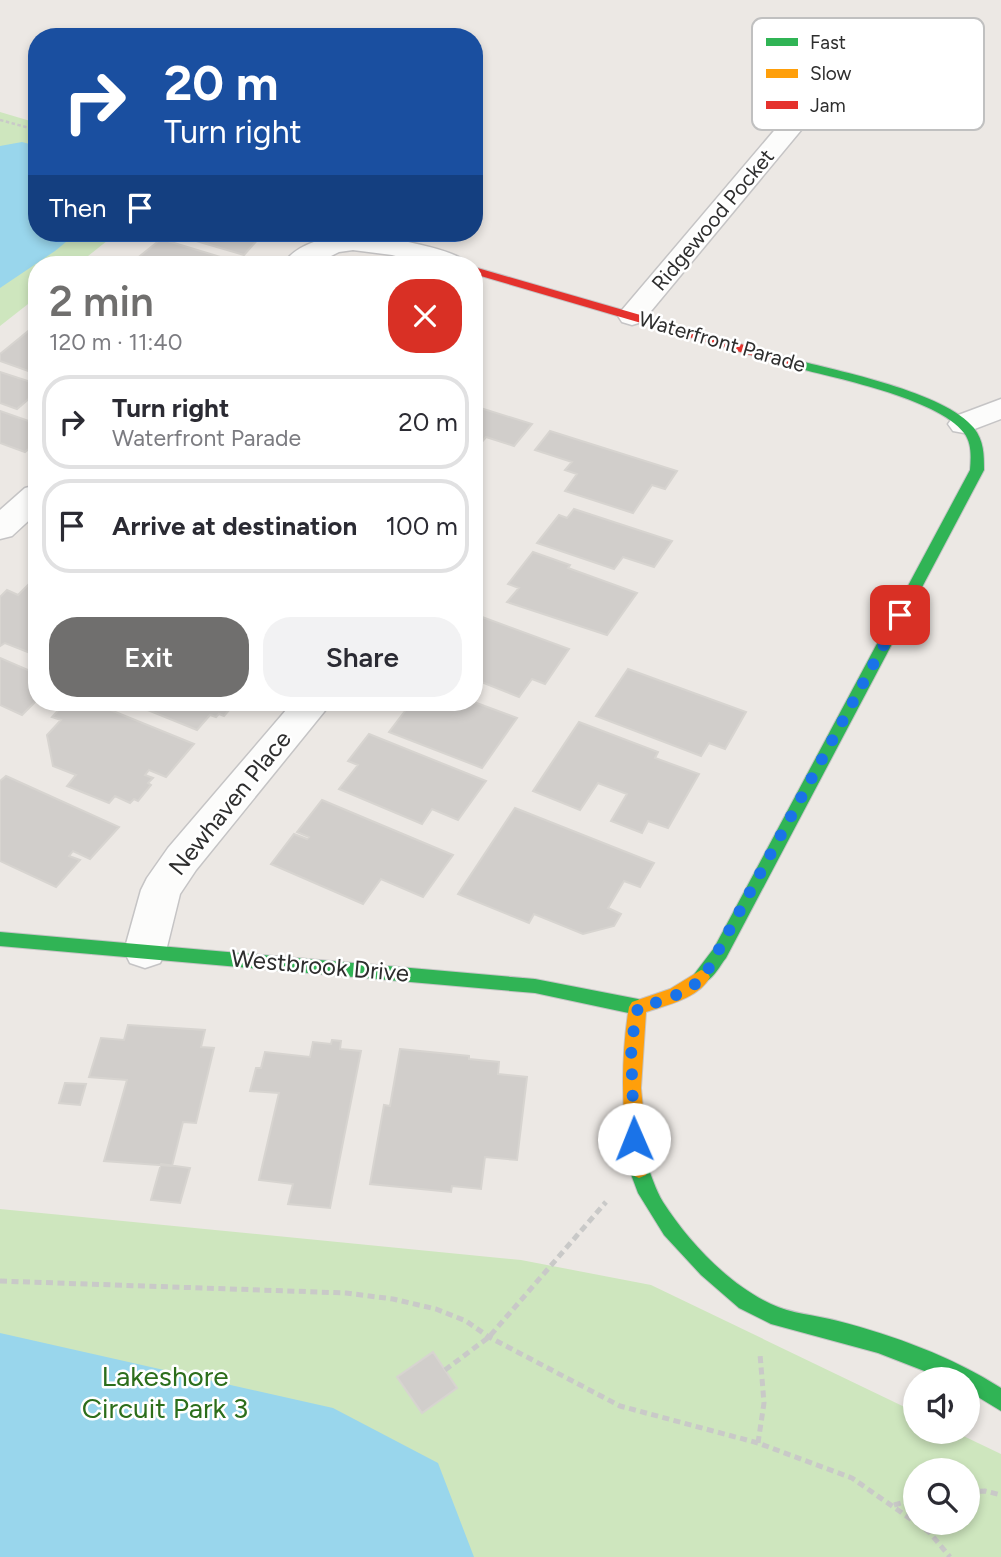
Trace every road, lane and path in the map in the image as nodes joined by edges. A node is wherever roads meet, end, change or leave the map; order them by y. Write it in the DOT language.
graph roads {
  1 [pos="0,120"];
  2 [pos="28,128"];
  3 [pos="788,130"];
  4 [pos="345,242"];
  5 [pos="366,242"];
  6 [pos="305,256"];
  7 [pos="426,256"];
  8 [pos="483,273"];
  9 [pos="632,316"];
  10 [pos="1001,408"];
  11 [pos="964,424"];
  12 [pos="28,503"];
  13 [pos="0,528"];
  14 [pos="307,711"];
  15 [pos="0,939"];
  16 [pos="145,951"];
  17 [pos="638,1007"];
  18 [pos="640,1176"];
  19 [pos="0,1281"];
  20 [pos="763,1311"];
  21 [pos="489,1336"];
  22 [pos="445,1370"];
  23 [pos="1001,1400"];
  24 [pos="758,1443"];
  25 [pos="980,1491"];
  26 [pos="1001,1495"];
  27 [pos="903,1502"];
  28 [pos="894,1505"];
  29 [pos="903,1512"];
  30 [pos="932,1535"];
  31 [pos="950,1557"];
  1 -- 2 [label="path"];
  3 -- 9 [label="street, Ridgewood Pocket"];
  4 -- 6 [label="street"];
  5 -- 7 [label="street"];
  8 -- 9 [label="street, Waterfront Parade"];
  9 -- 11 [label="street, Waterfront Parade"];
  10 -- 11 [label="street"];
  11 -- 17 [label="street"];
  12 -- 13 [label="street"];
  14 -- 16 [label="street, Newhaven Place"];
  15 -- 16 [label="street, Westbrook Drive"];
  16 -- 17 [label="street, Westbrook Drive"];
  17 -- 18 [label="street"];
  18 -- 20 [label="street"];
  18 -- 21 [label="path"];
  19 -- 21 [label="path"];
  20 -- 23 [label="street"];
  20 -- 24 [label="path"];
  21 -- 22 [label="path"];
  21 -- 24 [label="path"];
  24 -- 28 [label="path"];
  25 -- 26 [label="path"];
  27 -- 28 [label="path"];
  28 -- 29 [label="path"];
  30 -- 31 [label="path"];
}
